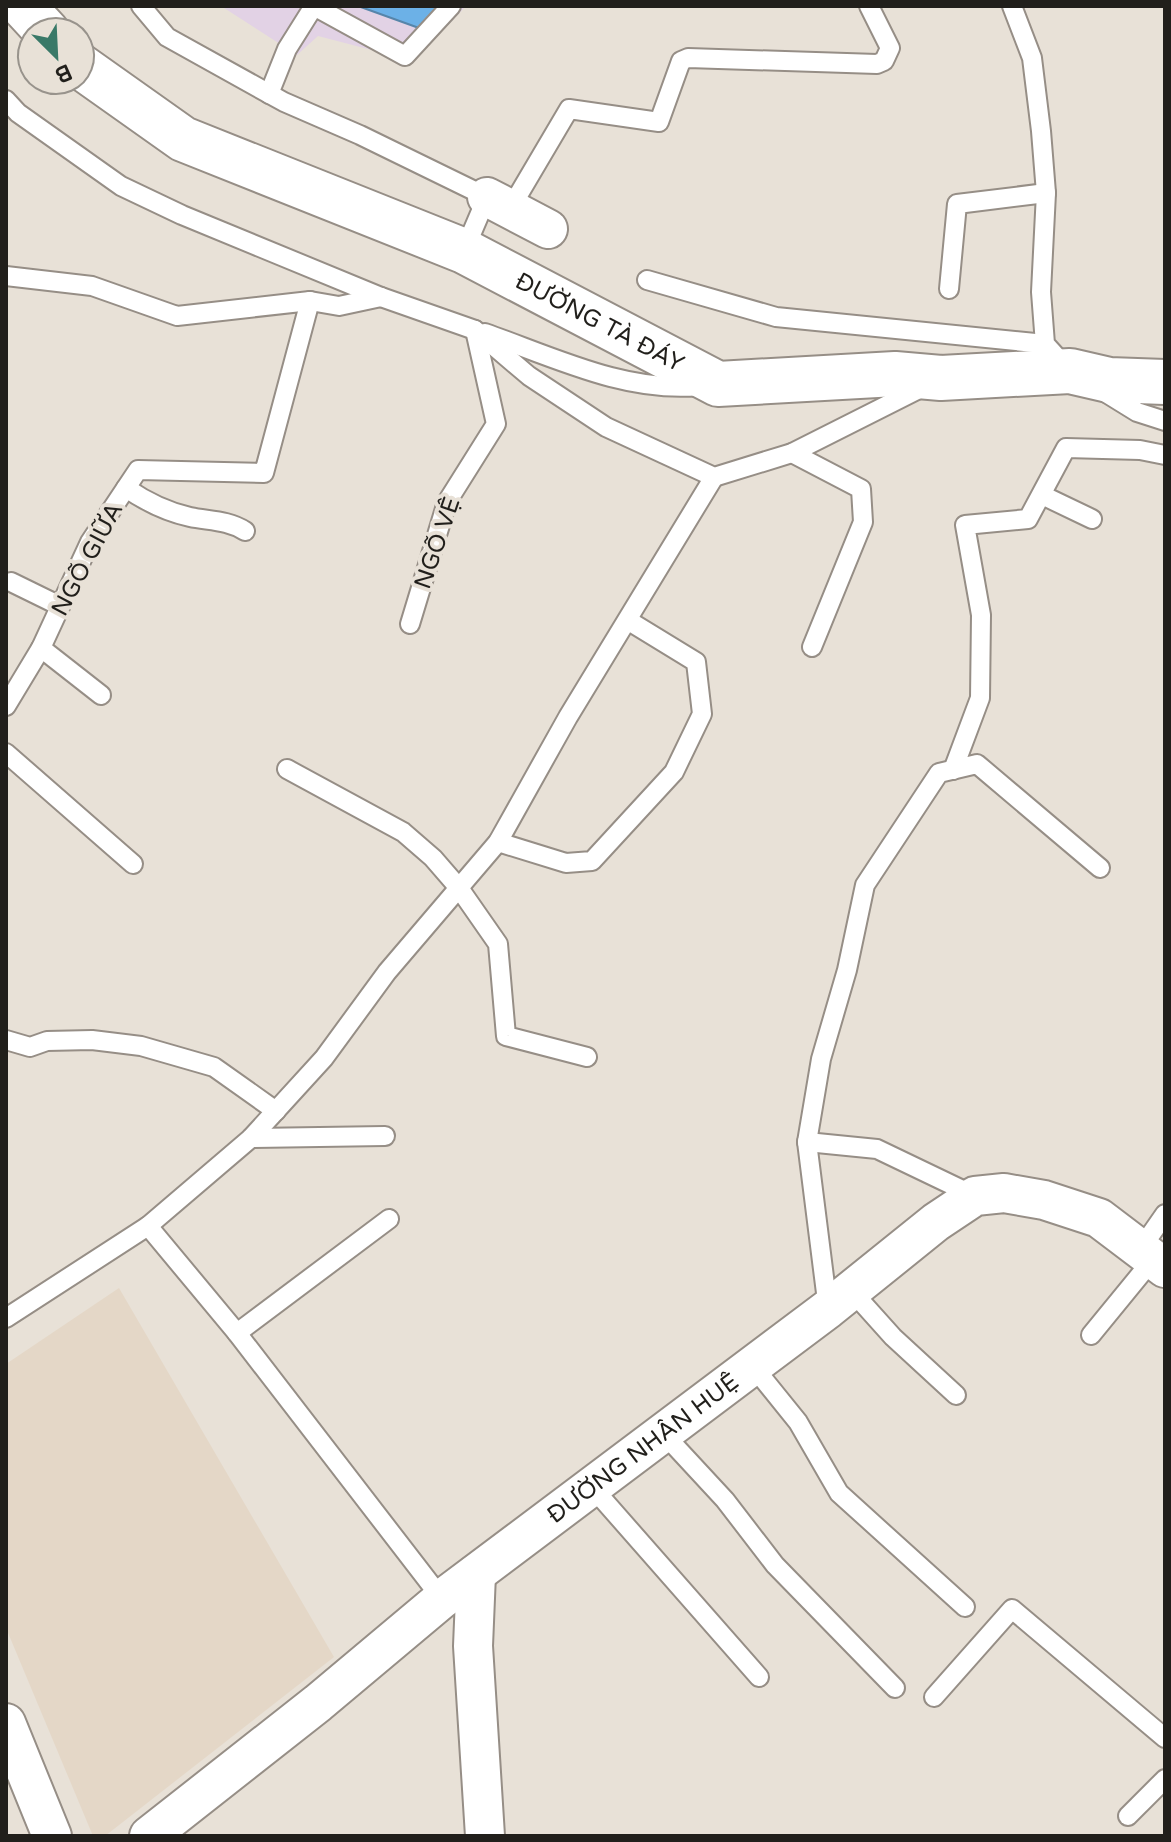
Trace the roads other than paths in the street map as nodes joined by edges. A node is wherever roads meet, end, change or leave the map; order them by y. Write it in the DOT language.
graph roads {
  1 [pos="141,6"];
  2 [pos="314,6"];
  3 [pos="451,6"];
  4 [pos="869,6"];
  5 [pos="1012,6"];
  6 [pos="96,77"];
  7 [pos="269,94"];
  8 [pos="6,100"];
  9 [pos="1046,193"];
  10 [pos="498,203"];
  11 [pos="548,229"];
  12 [pos="464,251"];
  13 [pos="6,276"];
  14 [pos="647,280"];
  15 [pos="949,289"];
  16 [pos="381,297"];
  17 [pos="310,301"];
  18 [pos="475,330"];
  19 [pos="1058,358"];
  20 [pos="941,378"];
  21 [pos="1165,382"];
  22 [pos="718,384"];
  23 [pos="1165,421"];
  24 [pos="792,453"];
  25 [pos="1165,455"];
  26 [pos="714,477"];
  27 [pos="126,488"];
  28 [pos="1042,495"];
  29 [pos="1092,519"];
  30 [pos="245,531"];
  31 [pos="11,582"];
  32 [pos="60,606"];
  33 [pos="629,621"];
  34 [pos="410,624"];
  35 [pos="812,647"];
  36 [pos="41,648"];
  37 [pos="101,695"];
  38 [pos="6,706"];
  39 [pos="6,753"];
  40 [pos="287,769"];
  41 [pos="953,770"];
  42 [pos="498,842"];
  43 [pos="133,864"];
  44 [pos="1100,868"];
  45 [pos="459,888"];
  46 [pos="6,1040"];
  47 [pos="587,1057"];
  48 [pos="276,1111"];
  49 [pos="385,1136"];
  50 [pos="251,1138"];
  51 [pos="807,1142"];
  52 [pos="975,1196"];
  53 [pos="1165,1214"];
  54 [pos="389,1219"];
  55 [pos="148,1226"];
  56 [pos="1154,1258"];
  57 [pos="839,1298"];
  58 [pos="6,1318"];
  59 [pos="237,1333"];
  60 [pos="1091,1335"];
  61 [pos="752,1365"];
  62 [pos="956,1395"];
  63 [pos="662,1432"];
  64 [pos="592,1487"];
  65 [pos="476,1574"];
  66 [pos="442,1599"];
  67 [pos="965,1607"];
  68 [pos="759,1677"];
  69 [pos="895,1688"];
  70 [pos="934,1697"];
  71 [pos="6,1723"];
  72 [pos="1165,1738"];
  73 [pos="1165,1779"];
  74 [pos="1128,1816"];
  75 [pos="52,1836"];
  76 [pos="149,1836"];
  77 [pos="485,1836"];
  1 -- 7 [label="lane"];
  2 -- 3 [label="lane"];
  2 -- 7 [label="lane"];
  4 -- 10 [label="lane"];
  5 -- 9 [label="lane"];
  6 -- 12 [label="street, ĐƯỜNG TÀ ĐÁY"];
  7 -- 10 [label="lane"];
  8 -- 16 [label="lane"];
  9 -- 15 [label="lane"];
  9 -- 19 [label="lane"];
  10 -- 11 [label="street"];
  10 -- 12 [label="lane"];
  12 -- 22 [label="street, ĐƯỜNG TÀ ĐÁY"];
  13 -- 17 [label="lane"];
  14 -- 19 [label="lane"];
  16 -- 17 [label="lane"];
  16 -- 18 [label="lane"];
  17 -- 27 [label="lane, NGÕ GIỮA"];
  18 -- 22 [label="lane"];
  18 -- 26 [label="lane"];
  18 -- 34 [label="lane, NGÕ VỆ"];
  19 -- 20 [label="street"];
  19 -- 21 [label="street"];
  19 -- 23 [label="lane"];
  20 -- 22 [label="street"];
  20 -- 24 [label="lane"];
  24 -- 26 [label="lane"];
  24 -- 35 [label="lane"];
  25 -- 28 [label="lane"];
  26 -- 33 [label="lane"];
  27 -- 30 [label="lane"];
  27 -- 32 [label="lane, NGÕ GIỮA"];
  28 -- 29 [label="lane"];
  28 -- 41 [label="lane"];
  31 -- 32 [label="lane"];
  32 -- 36 [label="lane, NGÕ GIỮA"];
  33 -- 42 [label="lane"];
  33 -- 42 [label="lane"];
  36 -- 37 [label="lane"];
  36 -- 38 [label="lane, NGÕ GIỮA"];
  39 -- 43 [label="lane"];
  40 -- 45 [label="lane"];
  41 -- 44 [label="lane"];
  41 -- 51 [label="lane"];
  42 -- 45 [label="lane"];
  45 -- 47 [label="lane"];
  45 -- 48 [label="lane"];
  46 -- 48 [label="lane"];
  48 -- 50 [label="lane"];
  49 -- 50 [label="lane"];
  50 -- 55 [label="lane"];
  51 -- 52 [label="lane"];
  51 -- 57 [label="lane"];
  52 -- 56 [label="street"];
  52 -- 57 [label="street, ĐƯỜNG NHÂN HUỆ"];
  53 -- 56 [label="lane"];
  54 -- 59 [label="lane"];
  55 -- 58 [label="lane"];
  55 -- 59 [label="lane"];
  56 -- 60 [label="lane"];
  57 -- 61 [label="street, ĐƯỜNG NHÂN HUỆ"];
  57 -- 62 [label="lane"];
  59 -- 66 [label="lane"];
  61 -- 63 [label="street, ĐƯỜNG NHÂN HUỆ"];
  61 -- 67 [label="lane"];
  63 -- 64 [label="street, ĐƯỜNG NHÂN HUỆ"];
  63 -- 69 [label="lane"];
  64 -- 65 [label="street, ĐƯỜNG NHÂN HUỆ"];
  64 -- 68 [label="lane"];
  65 -- 66 [label="street, ĐƯỜNG NHÂN HUỆ"];
  65 -- 77 [label="street"];
  66 -- 76 [label="street, ĐƯỜNG NHÂN HUỆ"];
  70 -- 72 [label="lane"];
  71 -- 75 [label="street"];
  73 -- 74 [label="lane"];
}
